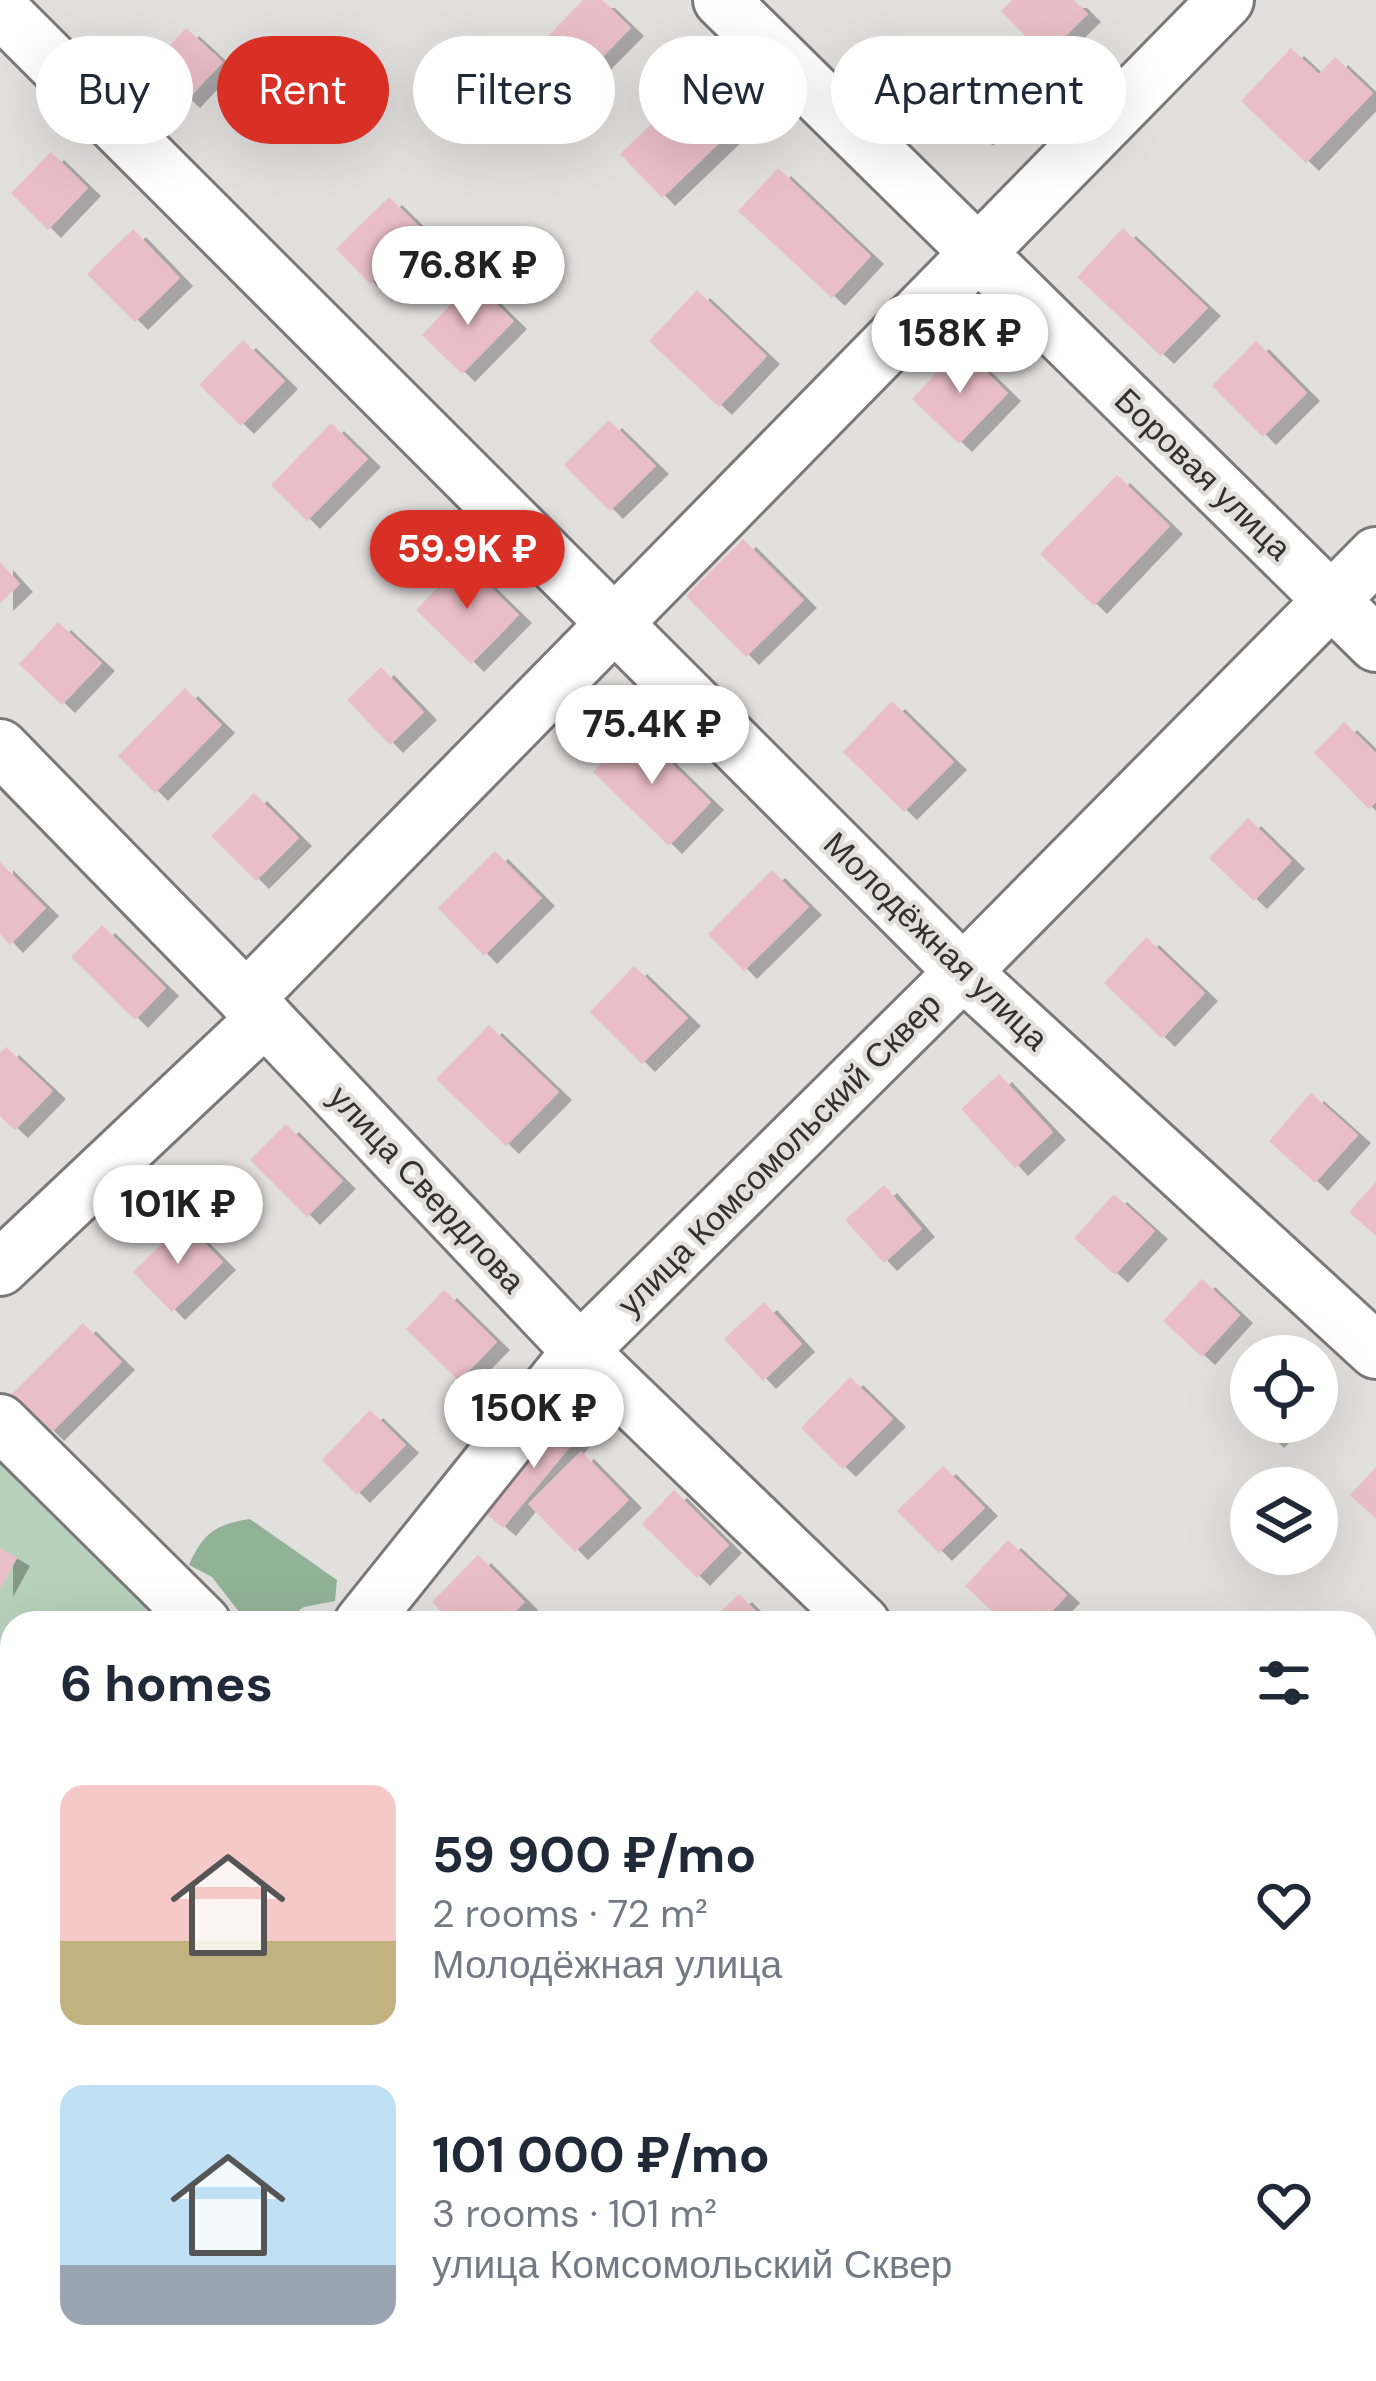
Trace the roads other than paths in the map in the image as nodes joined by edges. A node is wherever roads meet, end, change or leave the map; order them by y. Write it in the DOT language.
graph roads {
  1 [pos="722,0"];
  2 [pos="1226,0"];
  3 [pos="0,9"];
  4 [pos="979,254"];
  5 [pos="1376,555"];
  6 [pos="1331,600"];
  7 [pos="617,624"];
  8 [pos="1376,644"];
  9 [pos="0,747"];
  10 [pos="963,972"];
  11 [pos="255,1009"];
  12 [pos="0,1268"];
  13 [pos="580,1351"];
  14 [pos="1376,1351"];
  15 [pos="0,1422"];
  16 [pos="191,1611"];
  17 [pos="372,1611"];
  18 [pos="850,1611"];
  1 -- 4 [label="street, Боровая улица"];
  2 -- 4 [label="street"];
  3 -- 7 [label="street, Молодёжная улица"];
  4 -- 6 [label="street, Боровая улица"];
  4 -- 7 [label="street"];
  5 -- 6 [label="street, улица Комсомольский Сквер"];
  6 -- 8 [label="street, Боровая улица"];
  6 -- 10 [label="street, улица Комсомольский Сквер"];
  7 -- 10 [label="street, Молодёжная улица"];
  7 -- 11 [label="street"];
  9 -- 11 [label="street, улица Свердлова"];
  10 -- 13 [label="street, улица Комсомольский Сквер"];
  10 -- 14 [label="street, Молодёжная улица"];
  11 -- 12 [label="street"];
  11 -- 13 [label="street, улица Свердлова"];
  13 -- 17 [label="street, улица Комсомольский Сквер"];
  13 -- 18 [label="street, улица Свердлова"];
  15 -- 16 [label="street"];
}
